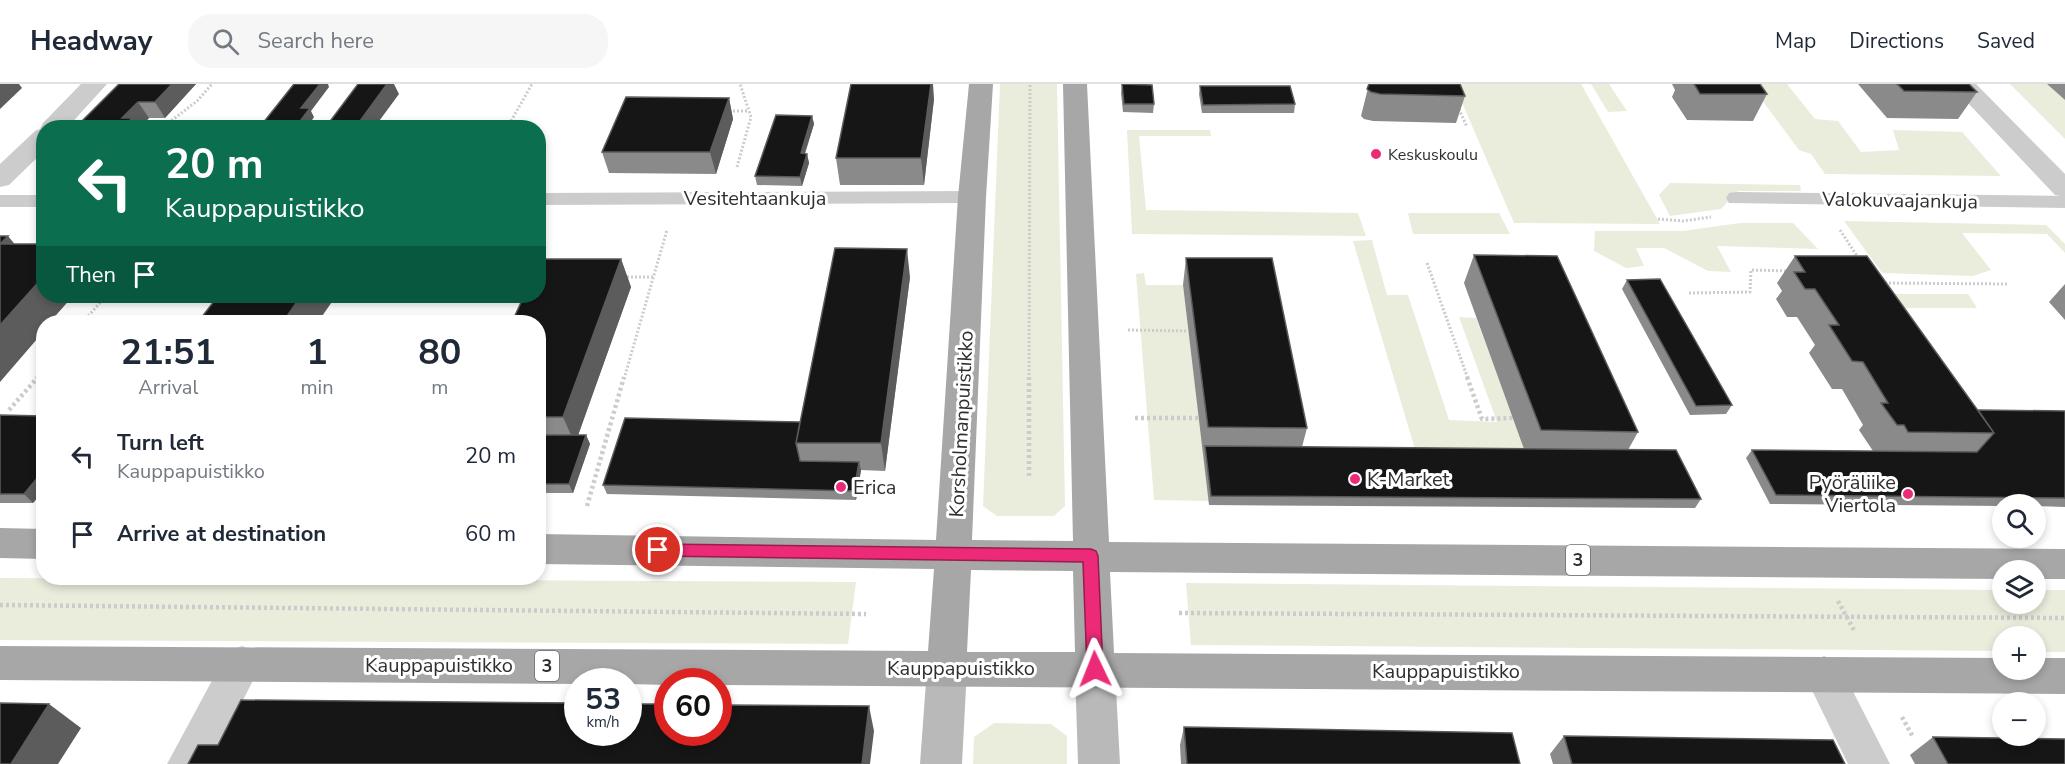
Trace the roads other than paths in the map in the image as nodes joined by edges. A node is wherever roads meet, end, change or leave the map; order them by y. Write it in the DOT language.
graph roads {
  1 [pos="95,84"];
  2 [pos="981,84"];
  3 [pos="1075,84"];
  4 [pos="1962,84"];
  5 [pos="59,120"];
  6 [pos="36,144"];
  7 [pos="0,179"];
  8 [pos="2061,181"];
  9 [pos="972,197"];
  10 [pos="1736,198"];
  11 [pos="546,199"];
  12 [pos="0,201"];
  13 [pos="36,201"];
  14 [pos="2065,202"];
  15 [pos="0,543"];
  16 [pos="36,544"];
  17 [pos="546,549"];
  18 [pos="954,553"];
  19 [pos="1091,556"];
  20 [pos="2065,564"];
  21 [pos="0,663"];
  22 [pos="242,663"];
  23 [pos="947,668"];
  24 [pos="1095,669"];
  25 [pos="1824,674"];
  26 [pos="2065,676"];
  27 [pos="188,764"];
  28 [pos="941,764"];
  29 [pos="1099,764"];
  30 [pos="1869,764"];
  1 -- 5 [label="street"];
  2 -- 9 [label="main road, Korsholmanpuistikko"];
  3 -- 19 [label="main road"];
  4 -- 8 [label="street"];
  6 -- 7 [label="street"];
  9 -- 11 [label="lane, Vesitehtaankuja"];
  9 -- 18 [label="main road, Korsholmanpuistikko"];
  10 -- 14 [label="lane, Valokuvaajankuja"];
  12 -- 13 [label="lane"];
  15 -- 16 [label="main road"];
  17 -- 18 [label="main road, 3"];
  18 -- 19 [label="main road, 3"];
  18 -- 23 [label="main road, Korsholmanpuistikko"];
  19 -- 20 [label="main road, 3"];
  19 -- 24 [label="main road"];
  21 -- 22 [label="main road, Kauppapuistikko / 3"];
  22 -- 23 [label="main road, Kauppapuistikko / 3"];
  22 -- 27 [label="street"];
  23 -- 24 [label="main road, Kauppapuistikko / 3"];
  23 -- 28 [label="main road, Korsholmanpuistikko"];
  24 -- 25 [label="main road, Kauppapuistikko / 3"];
  24 -- 29 [label="main road"];
  25 -- 26 [label="main road, Kauppapuistikko / 3"];
  25 -- 30 [label="street"];
}
